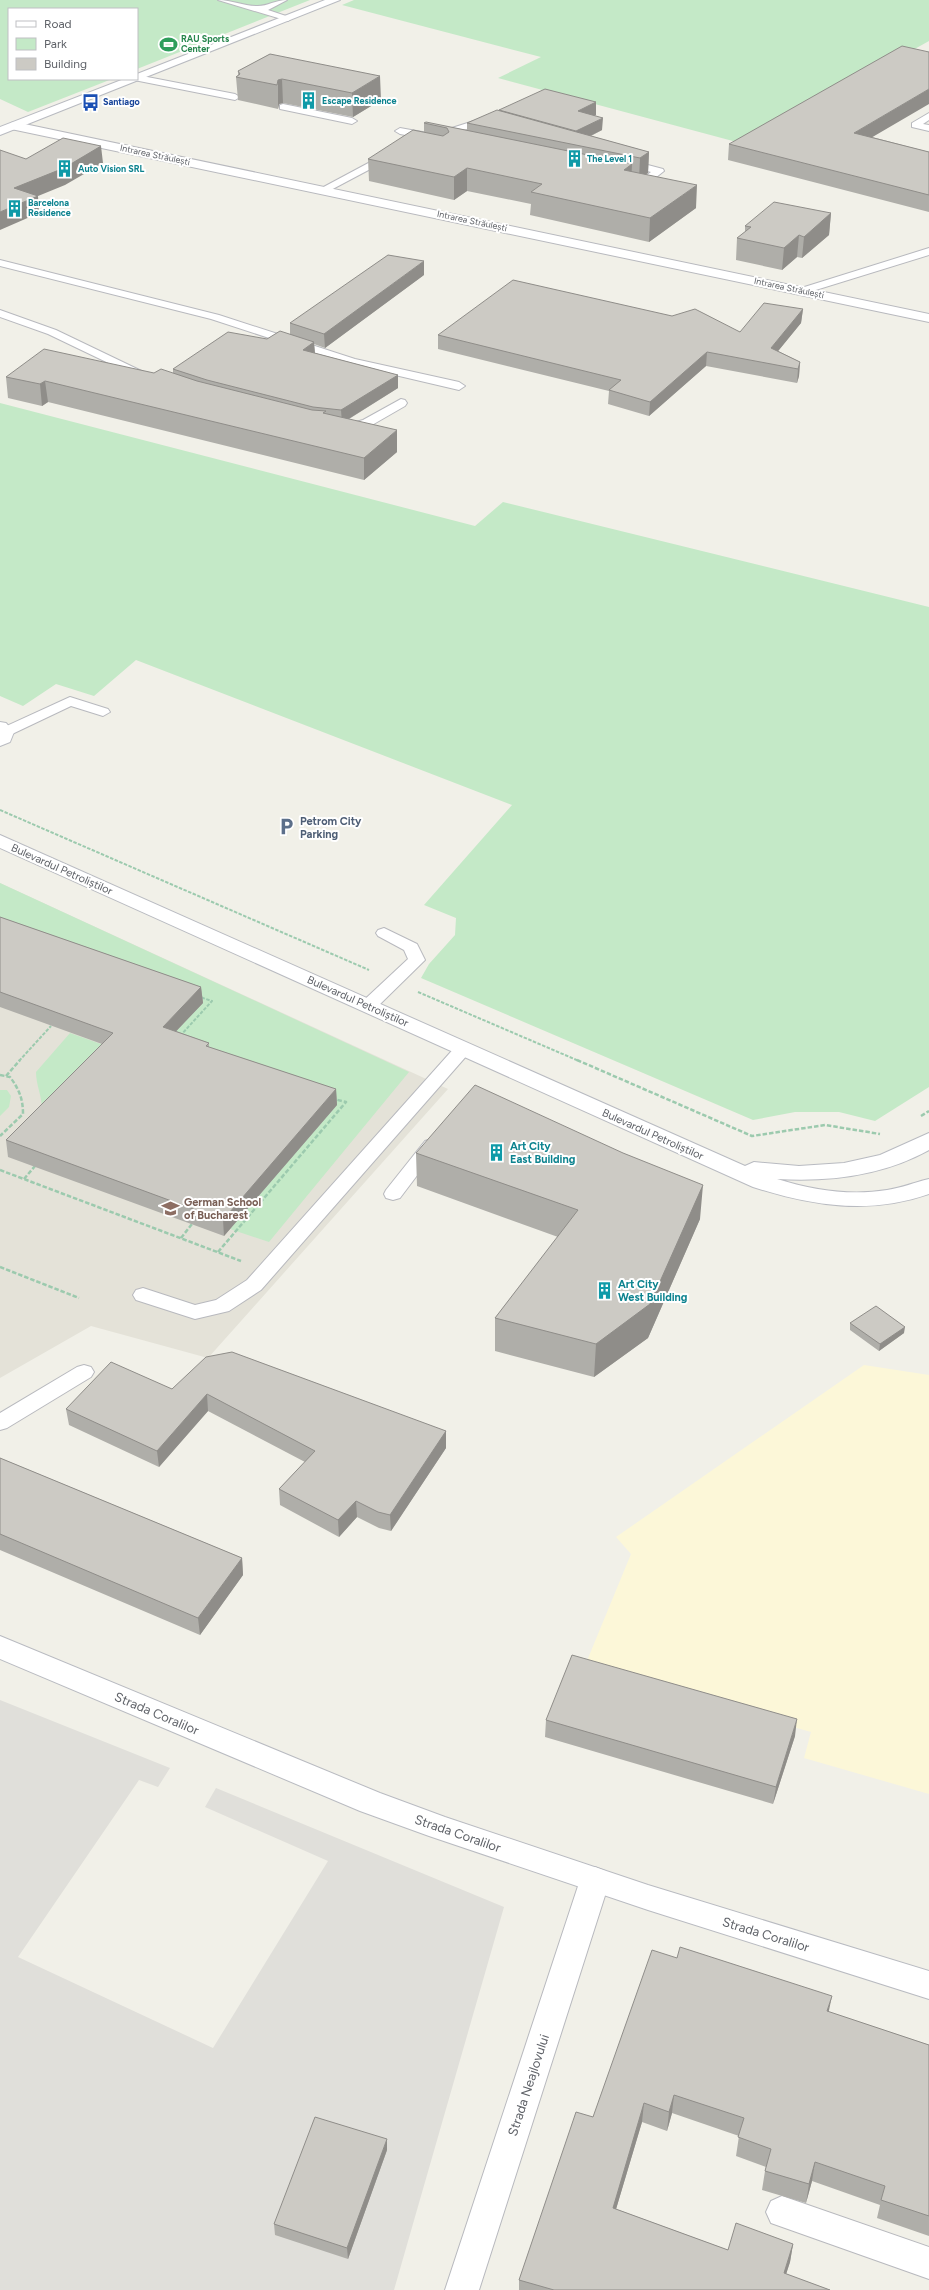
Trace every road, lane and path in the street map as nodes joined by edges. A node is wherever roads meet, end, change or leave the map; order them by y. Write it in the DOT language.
graph roads {
  1 [pos="222,0"];
  2 [pos="283,0"];
  3 [pos="335,0"];
  4 [pos="255,9"];
  5 [pos="288,18"];
  6 [pos="138,78"];
  7 [pos="138,78"];
  8 [pos="131,80"];
  9 [pos="235,97"];
  10 [pos="283,107"];
  11 [pos="929,116"];
  12 [pos="352,121"];
  13 [pos="15,126"];
  14 [pos="929,128"];
  15 [pos="0,131"];
  16 [pos="400,131"];
  17 [pos="470,137"];
  18 [pos="431,139"];
  19 [pos="445,143"];
  20 [pos="414,144"];
  21 [pos="399,149"];
  22 [pos="615,159"];
  23 [pos="618,179"];
  24 [pos="323,190"];
  25 [pos="929,251"];
  26 [pos="0,263"];
  27 [pos="802,291"];
  28 [pos="0,313"];
  29 [pos="929,318"];
  30 [pos="159,383"];
  31 [pos="459,386"];
  32 [pos="401,403"];
  33 [pos="336,428"];
  34 [pos="103,712"];
  35 [pos="2,733"];
  36 [pos="0,810"];
  37 [pos="0,841"];
  38 [pos="384,933"];
  39 [pos="394,981"];
  40 [pos="199,996"];
  41 [pos="369,1005"];
  42 [pos="51,1026"];
  43 [pos="178,1038"];
  44 [pos="464,1049"];
  45 [pos="0,1075"];
  46 [pos="6,1076"];
  47 [pos="331,1098"];
  48 [pos="929,1111"];
  49 [pos="917,1118"];
  50 [pos="885,1134"];
  51 [pos="440,1135"];
  52 [pos="0,1136"];
  53 [pos="929,1140"];
  54 [pos="715,1162"];
  55 [pos="35,1166"];
  56 [pos="0,1170"];
  57 [pos="838,1172"];
  58 [pos="24,1179"];
  59 [pos="929,1186"];
  60 [pos="393,1194"];
  61 [pos="890,1198"];
  62 [pos="192,1224"];
  63 [pos="181,1238"];
  64 [pos="218,1252"];
  65 [pos="243,1262"];
  66 [pos="0,1267"];
  67 [pos="143,1295"];
  68 [pos="79,1298"];
  69 [pos="84,1372"];
  70 [pos="0,1422"];
  71 [pos="0,1647"];
  72 [pos="595,1880"];
  73 [pos="929,1985"];
  74 [pos="782,2212"];
  75 [pos="929,2263"];
  76 [pos="462,2290"];
  1 -- 4 [label="lane"];
  2 -- 4 [label="lane"];
  3 -- 5 [label="street"];
  4 -- 5 [label="lane"];
  5 -- 6 [label="street"];
  7 -- 9 [label="lane"];
  8 -- 13 [label="street"];
  10 -- 12 [label="lane"];
  11 -- 14 [label="lane"];
  13 -- 15 [label="street"];
  13 -- 24 [label="street, Intrarea Străulești"];
  16 -- 18 [label="lane"];
  17 -- 18 [label="lane"];
  18 -- 19 [label="lane"];
  18 -- 20 [label="lane"];
  21 -- 24 [label="lane"];
  22 -- 23 [label="lane"];
  24 -- 27 [label="street, Intrarea Străulești"];
  25 -- 27 [label="lane"];
  26 -- 31 [label="lane"];
  27 -- 29 [label="street, Intrarea Străulești"];
  28 -- 30 [label="lane"];
  32 -- 33 [label="lane"];
  34 -- 35 [label="lane"];
  36 -- 39 [label="path"];
  37 -- 41 [label="street, Bulevardul Petroliștilor"];
  38 -- 39 [label="lane"];
  39 -- 41 [label="lane"];
  39 -- 50 [label="path"];
  40 -- 43 [label="path"];
  41 -- 44 [label="street, Bulevardul Petroliștilor"];
  42 -- 46 [label="path"];
  44 -- 54 [label="street, Bulevardul Petroliștilor"];
  44 -- 67 [label="lane"];
  45 -- 46 [label="path"];
  46 -- 52 [label="path"];
  47 -- 64 [label="path"];
  48 -- 49 [label="path"];
  51 -- 60 [label="lane"];
  53 -- 57 [label="street, Bulevardul Petroliștilor"];
  54 -- 57 [label="street, Bulevardul Petroliștilor"];
  54 -- 61 [label="street, Bulevardul Petroliștilor"];
  55 -- 58 [label="path"];
  56 -- 58 [label="path"];
  57 -- 61 [label="street"];
  58 -- 63 [label="path"];
  59 -- 61 [label="street, Bulevardul Petroliștilor"];
  62 -- 63 [label="path"];
  63 -- 64 [label="path"];
  64 -- 65 [label="path"];
  66 -- 68 [label="path"];
  69 -- 70 [label="lane"];
  71 -- 72 [label="street, Strada Coralilor"];
  72 -- 73 [label="street, Strada Coralilor"];
  72 -- 76 [label="street, Strada Neajlovului"];
  74 -- 75 [label="street"];
}
